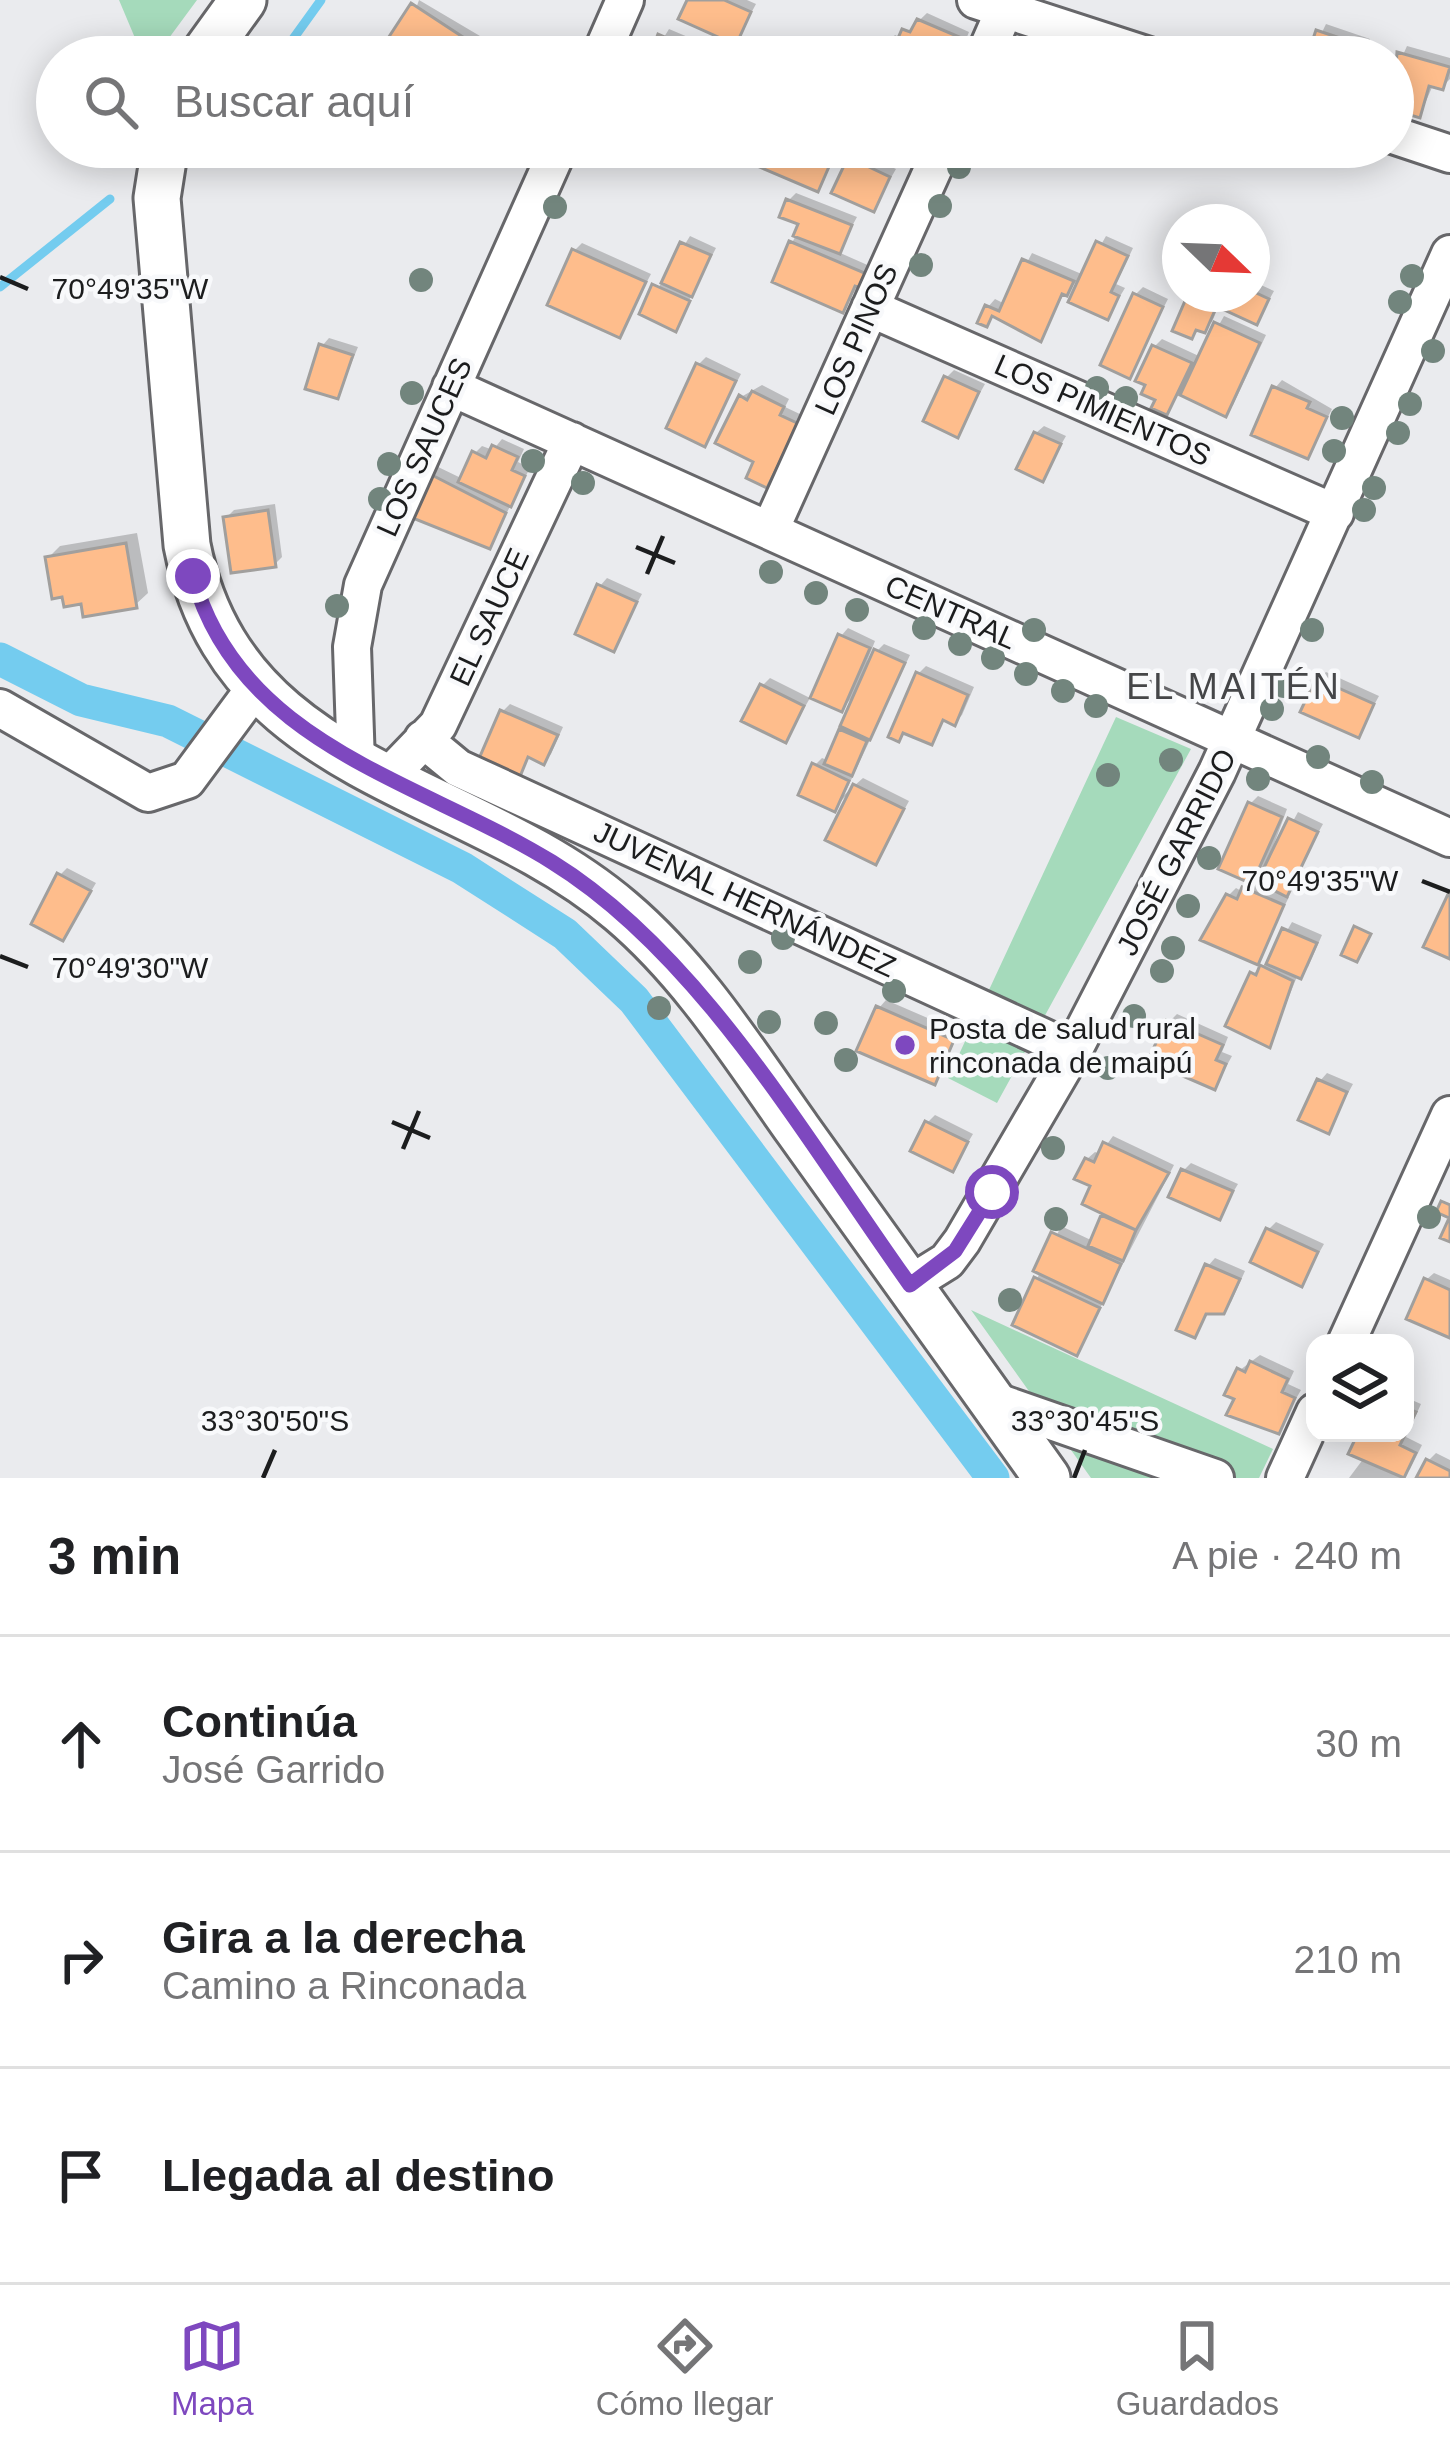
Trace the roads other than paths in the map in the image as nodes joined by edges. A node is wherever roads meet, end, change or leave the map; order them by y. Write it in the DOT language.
graph roads {
  1 [pos="243,0"];
  2 [pos="625,0"];
  3 [pos="991,4"];
  4 [pos="217,36"];
  5 [pos="609,36"];
  6 [pos="987,36"];
  7 [pos="1088,36"];
  8 [pos="1414,142"];
  9 [pos="1450,154"];
  10 [pos="162,168"];
  11 [pos="550,168"];
  12 [pos="933,168"];
  13 [pos="1450,254"];
  14 [pos="870,308"];
  15 [pos="451,387"];
  16 [pos="572,441"];
  17 [pos="1335,512"];
  18 [pos="770,530"];
  19 [pos="255,688"];
  20 [pos="0,708"];
  21 [pos="423,739"];
  22 [pos="1232,740"];
  23 [pos="371,771"];
  24 [pos="1450,838"];
  25 [pos="1073,1051"];
  26 [pos="1450,1115"];
  27 [pos="910,1285"];
  28 [pos="1350,1334"];
  29 [pos="991,1400"];
  30 [pos="1306,1432"];
  31 [pos="1047,1478"];
  32 [pos="1216,1478"];
  33 [pos="1285,1478"];
  1 -- 4 [label="street"];
  2 -- 5 [label="street"];
  3 -- 6 [label="street"];
  3 -- 7 [label="street"];
  8 -- 9 [label="street"];
  10 -- 19 [label="street"];
  11 -- 15 [label="street, LOS SAUCES"];
  12 -- 14 [label="street, LOS PINOS"];
  13 -- 17 [label="street, JOSÉ GARRIDO"];
  14 -- 17 [label="street, LOS PIMIENTOS"];
  14 -- 18 [label="street, LOS PINOS"];
  15 -- 16 [label="street, CENTRAL"];
  15 -- 23 [label="street, LOS SAUCES"];
  16 -- 18 [label="street, CENTRAL"];
  16 -- 21 [label="street, EL SAUCE"];
  17 -- 22 [label="street, JOSÉ GARRIDO"];
  18 -- 22 [label="street, CENTRAL"];
  19 -- 20 [label="street"];
  19 -- 23 [label="street"];
  21 -- 23 [label="street, EL SAUCE"];
  21 -- 25 [label="street, JUVENAL HERNÁNDEZ"];
  22 -- 24 [label="street, CENTRAL"];
  22 -- 25 [label="street, JOSÉ GARRIDO"];
  23 -- 27 [label="street"];
  25 -- 27 [label="street, JOSÉ GARRIDO"];
  26 -- 28 [label="street"];
  27 -- 29 [label="street"];
  29 -- 31 [label="street"];
  29 -- 32 [label="street"];
  30 -- 33 [label="street"];
}
